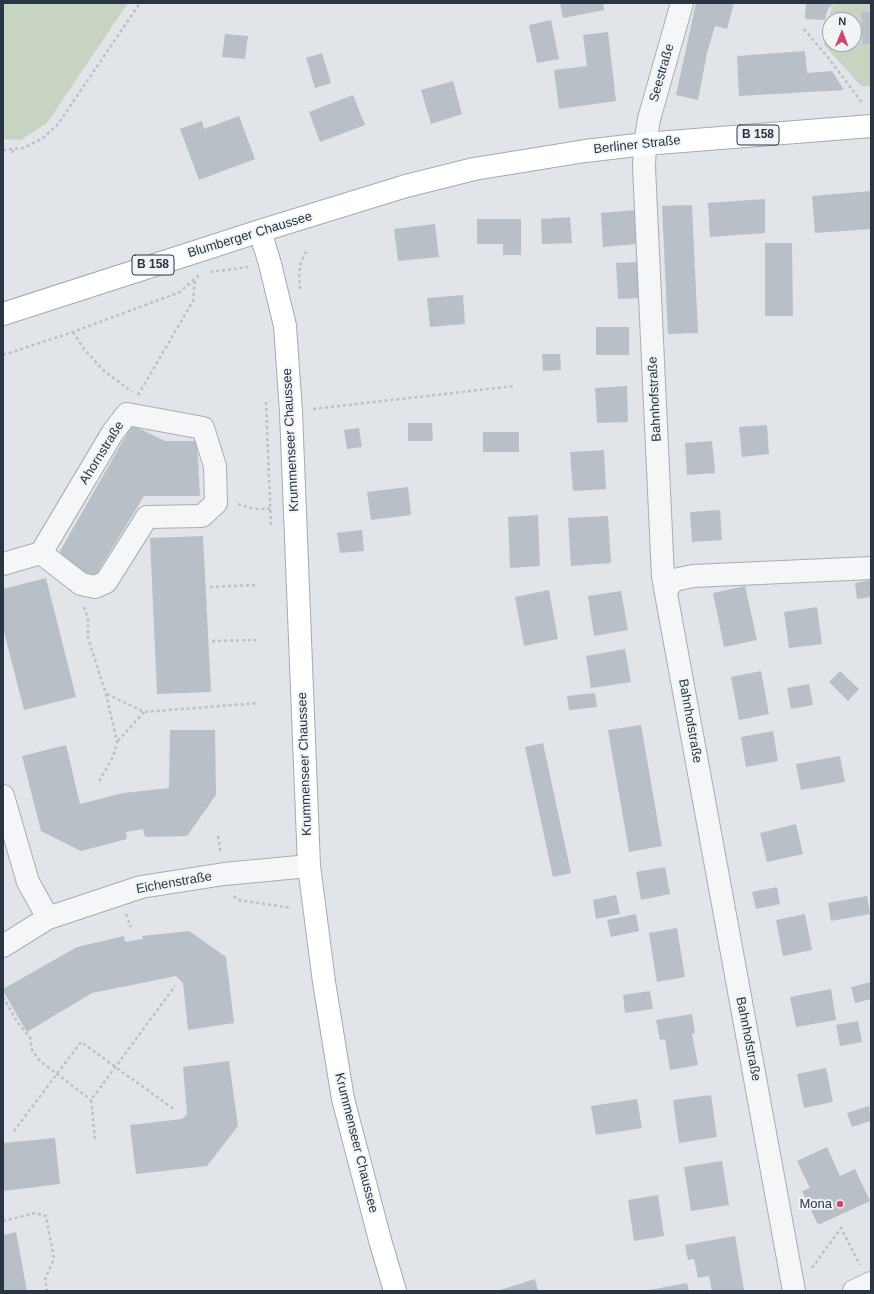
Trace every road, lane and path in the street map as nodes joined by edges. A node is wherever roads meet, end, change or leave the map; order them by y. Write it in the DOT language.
graph roads {
  1 [pos="140,3"];
  2 [pos="682,3"];
  3 [pos="804,29"];
  4 [pos="868,117"];
  5 [pos="645,144"];
  6 [pos="3,150"];
  7 [pos="13,150"];
  8 [pos="13,156"];
  9 [pos="406,186"];
  10 [pos="260,231"];
  11 [pos="308,250"];
  12 [pos="270,264"];
  13 [pos="209,272"];
  14 [pos="201,273"];
  15 [pos="195,278"];
  16 [pos="300,292"];
  17 [pos="3,314"];
  18 [pos="73,332"];
  19 [pos="3,355"];
  20 [pos="514,386"];
  21 [pos="266,402"];
  22 [pos="306,410"];
  23 [pos="254,509"];
  24 [pos="270,509"];
  25 [pos="271,527"];
  26 [pos="41,553"];
  27 [pos="3,564"];
  28 [pos="871,568"];
  29 [pos="81,584"];
  30 [pos="255,585"];
  31 [pos="210,587"];
  32 [pos="666,590"];
  33 [pos="256,640"];
  34 [pos="212,641"];
  35 [pos="106,694"];
  36 [pos="258,703"];
  37 [pos="144,712"];
  38 [pos="117,742"];
  39 [pos="98,783"];
  40 [pos="3,796"];
  41 [pos="218,836"];
  42 [pos="309,866"];
  43 [pos="224,874"];
  44 [pos="314,906"];
  45 [pos="48,918"];
  46 [pos="3,946"];
  47 [pos="175,986"];
  48 [pos="3,997"];
  49 [pos="116,1067"];
  50 [pos="57,1074"];
  51 [pos="91,1100"];
  52 [pos="175,1110"];
  53 [pos="14,1131"];
  54 [pos="95,1139"];
  55 [pos="3,1221"];
  56 [pos="810,1270"];
  57 [pos="865,1286"];
  58 [pos="47,1291"];
  59 [pos="395,1291"];
  60 [pos="794,1291"];
  1 -- 7 [label="path"];
  2 -- 5 [label="street, Seestraße"];
  3 -- 4 [label="path"];
  4 -- 5 [label="main road, Berliner Straße / B 158"];
  5 -- 9 [label="main road, Berliner Straße / B 158"];
  5 -- 32 [label="street, Bahnhofstraße"];
  6 -- 7 [label="path"];
  7 -- 8 [label="path"];
  9 -- 10 [label="main road, Blumberger Chaussee / B 158"];
  10 -- 12 [label="main road, Krummenseer Chaussee"];
  10 -- 17 [label="main road, Blumberger Chaussee / B 158"];
  11 -- 16 [label="path"];
  12 -- 13 [label="path"];
  12 -- 42 [label="main road, Krummenseer Chaussee"];
  14 -- 15 [label="path"];
  15 -- 18 [label="path"];
  15 -- 18 [label="path"];
  18 -- 19 [label="path"];
  20 -- 22 [label="path"];
  21 -- 24 [label="path"];
  23 -- 24 [label="path"];
  24 -- 25 [label="path"];
  26 -- 27 [label="street"];
  26 -- 29 [label="street"];
  26 -- 29 [label="street, Ahornstraße"];
  28 -- 32 [label="street"];
  29 -- 35 [label="path"];
  30 -- 31 [label="path"];
  32 -- 60 [label="street, Bahnhofstraße"];
  33 -- 34 [label="path"];
  35 -- 37 [label="path"];
  35 -- 38 [label="path"];
  36 -- 37 [label="path"];
  37 -- 38 [label="path"];
  38 -- 39 [label="path"];
  40 -- 45 [label="street"];
  41 -- 43 [label="path"];
  42 -- 43 [label="street, Eichenstraße"];
  42 -- 44 [label="main road, Krummenseer Chaussee"];
  43 -- 44 [label="path"];
  43 -- 45 [label="street, Eichenstraße"];
  44 -- 59 [label="main road, Krummenseer Chaussee"];
  45 -- 46 [label="street, Eichenstraße"];
  47 -- 49 [label="path"];
  48 -- 50 [label="path"];
  49 -- 50 [label="path"];
  49 -- 51 [label="path"];
  49 -- 52 [label="path"];
  50 -- 51 [label="path"];
  50 -- 53 [label="path"];
  51 -- 54 [label="path"];
  55 -- 58 [label="path"];
  56 -- 57 [label="path"];
}
